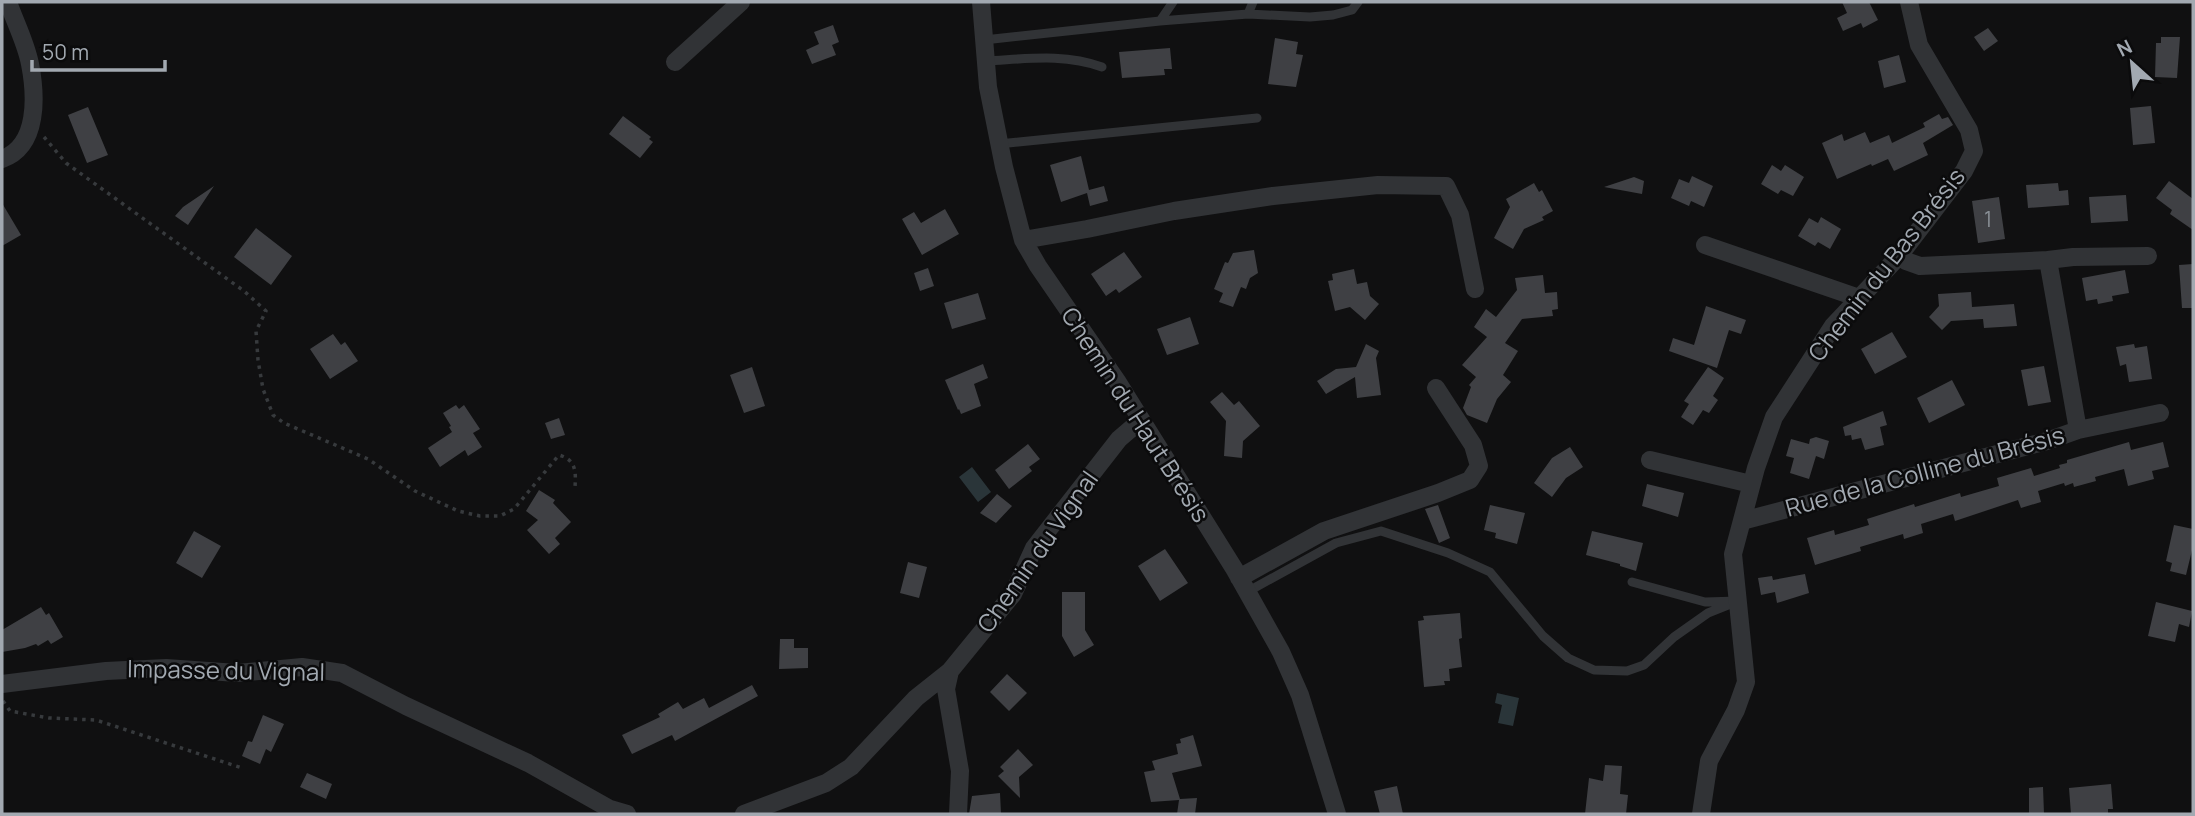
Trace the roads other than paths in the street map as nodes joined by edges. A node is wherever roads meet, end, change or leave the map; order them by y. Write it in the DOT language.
graph roads {
  1 [pos="8,2"];
  2 [pos="741,2"];
  3 [pos="981,2"];
  4 [pos="1173,2"];
  5 [pos="1252,2"];
  6 [pos="1358,2"];
  7 [pos="1909,2"];
  8 [pos="1248,14"];
  9 [pos="1160,21"];
  10 [pos="984,40"];
  11 [pos="986,61"];
  12 [pos="675,62"];
  13 [pos="1102,67"];
  14 [pos="1257,118"];
  15 [pos="999,144"];
  16 [pos="2,159"];
  17 [pos="1023,240"];
  18 [pos="1705,245"];
  19 [pos="1899,256"];
  20 [pos="2148,256"];
  21 [pos="2048,260"];
  22 [pos="1475,289"];
  23 [pos="1859,298"];
  24 [pos="1436,388"];
  25 [pos="2160,413"];
  26 [pos="1140,421"];
  27 [pos="2078,430"];
  28 [pos="1650,460"];
  29 [pos="1751,484"];
  30 [pos="1742,520"];
  31 [pos="1632,582"];
  32 [pos="1243,585"];
  33 [pos="1738,601"];
  34 [pos="950,671"];
  35 [pos="2,684"];
  36 [pos="627,814"];
  37 [pos="744,814"];
  38 [pos="958,814"];
  39 [pos="1338,814"];
  40 [pos="1701,814"];
  1 -- 16 [label="street"];
  2 -- 12 [label="street"];
  3 -- 10 [label="street, Chemin du Haut Brésis"];
  4 -- 9 [label="lane"];
  5 -- 8 [label="lane"];
  6 -- 8 [label="lane"];
  7 -- 19 [label="street, Chemin du Bas Brésis"];
  8 -- 9 [label="lane"];
  9 -- 10 [label="lane"];
  10 -- 11 [label="street, Chemin du Haut Brésis"];
  11 -- 13 [label="lane"];
  11 -- 15 [label="street, Chemin du Haut Brésis"];
  14 -- 15 [label="lane"];
  15 -- 17 [label="street, Chemin du Haut Brésis"];
  17 -- 22 [label="street"];
  17 -- 26 [label="street, Chemin du Haut Brésis"];
  18 -- 23 [label="street"];
  19 -- 21 [label="street"];
  19 -- 23 [label="street, Chemin du Bas Brésis"];
  20 -- 21 [label="street"];
  21 -- 27 [label="street, Rue de la Colline du Brésis"];
  23 -- 29 [label="street, Chemin du Bas Brésis"];
  24 -- 32 [label="street"];
  25 -- 27 [label="street"];
  26 -- 32 [label="street, Chemin du Haut Brésis"];
  26 -- 34 [label="street, Chemin du Vignal"];
  27 -- 30 [label="street, Rue de la Colline du Brésis"];
  28 -- 29 [label="street"];
  29 -- 30 [label="street, Chemin du Bas Brésis"];
  30 -- 33 [label="street, Chemin du Bas Brésis"];
  31 -- 33 [label="lane"];
  32 -- 33 [label="lane"];
  32 -- 39 [label="street, Chemin du Haut Brésis"];
  33 -- 40 [label="street, Chemin du Bas Brésis"];
  34 -- 37 [label="street"];
  34 -- 38 [label="street"];
  35 -- 36 [label="street, Impasse du Vignal"];
}
